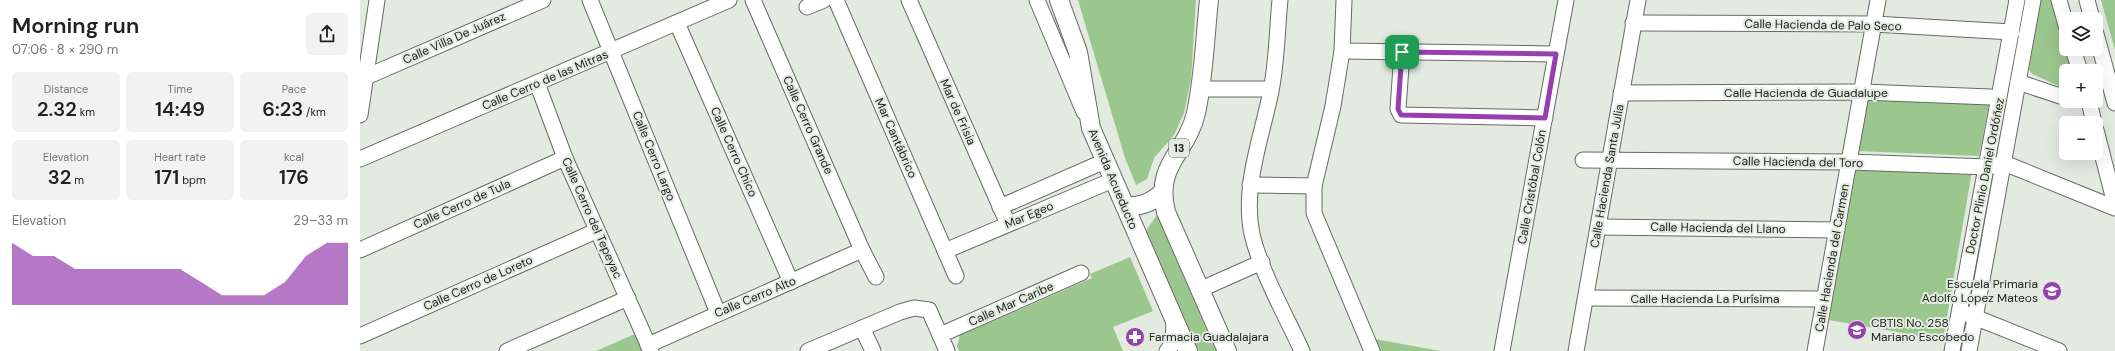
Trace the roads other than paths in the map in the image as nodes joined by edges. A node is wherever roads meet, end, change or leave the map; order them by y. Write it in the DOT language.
graph roads {
  1 [pos="377,0"];
  2 [pos="543,0"];
  3 [pos="590,0"];
  4 [pos="729,0"];
  5 [pos="753,0"];
  6 [pos="824,0"];
  7 [pos="836,0"];
  8 [pos="909,0"];
  9 [pos="1037,0"];
  10 [pos="1059,0"];
  11 [pos="1208,0"];
  12 [pos="1280,0"];
  13 [pos="1344,0"];
  14 [pos="1566,0"];
  15 [pos="1638,0"];
  16 [pos="1878,0"];
  17 [pos="2017,0"];
  18 [pos="2033,0"];
  19 [pos="2059,0"];
  20 [pos="2087,0"];
  21 [pos="514,6"];
  22 [pos="807,7"];
  23 [pos="2062,12"];
  24 [pos="2090,12"];
  25 [pos="677,22"];
  26 [pos="1633,23"];
  27 [pos="1874,24"];
  28 [pos="2012,32"];
  29 [pos="610,51"];
  30 [pos="1342,51"];
  31 [pos="1402,52"];
  32 [pos="1556,54"];
  33 [pos="2102,56"];
  34 [pos="366,77"];
  35 [pos="2018,82"];
  36 [pos="537,83"];
  37 [pos="1200,89"];
  38 [pos="1271,89"];
  39 [pos="1862,92"];
  40 [pos="1621,93"];
  41 [pos="2059,96"];
  42 [pos="1991,97"];
  43 [pos="2115,104"];
  44 [pos="360,115"];
  45 [pos="1545,118"];
  46 [pos="1091,128"];
  47 [pos="2103,157"];
  48 [pos="564,158"];
  49 [pos="360,159"];
  50 [pos="1583,160"];
  51 [pos="1105,161"];
  52 [pos="1608,161"];
  53 [pos="1850,162"];
  54 [pos="2004,163"];
  55 [pos="1988,167"];
  56 [pos="1113,180"];
  57 [pos="1250,185"];
  58 [pos="1314,186"];
  59 [pos="1162,193"];
  60 [pos="2115,204"];
  61 [pos="1125,206"];
  62 [pos="1000,207"];
  63 [pos="2115,208"];
  64 [pos="1166,212"];
  65 [pos="1008,224"];
  66 [pos="1599,226"];
  67 [pos="1134,227"];
  68 [pos="1837,230"];
  69 [pos="596,231"];
  70 [pos="360,250"];
  71 [pos="862,250"];
  72 [pos="945,251"];
  73 [pos="1262,262"];
  74 [pos="1081,273"];
  75 [pos="876,276"];
  76 [pos="956,276"];
  77 [pos="791,282"];
  78 [pos="1199,290"];
  79 [pos="628,298"];
  80 [pos="1586,298"];
  81 [pos="1824,299"];
  82 [pos="718,312"];
  83 [pos="1959,312"];
  84 [pos="1975,317"];
  85 [pos="1174,321"];
  86 [pos="862,328"];
  87 [pos="940,335"];
  88 [pos="360,336"];
  89 [pos="649,348"];
  90 [pos="511,350"];
  91 [pos="808,351"];
  92 [pos="872,351"];
  93 [pos="947,351"];
  94 [pos="1167,351"];
  95 [pos="1188,351"];
  96 [pos="1227,351"];
  97 [pos="1302,351"];
  98 [pos="1372,351"];
  99 [pos="1502,351"];
  100 [pos="1576,351"];
  101 [pos="1815,351"];
  102 [pos="1952,351"];
  103 [pos="1969,351"];
  104 [pos="2059,351"];
  1 -- 34 [label="street"];
  2 -- 21 [label="street, Calle Villa De Juárez"];
  3 -- 29 [label="street, Calle Cerro Largo"];
  4 -- 25 [label="street, Calle Cerro de las Mitras"];
  5 -- 71 [label="street, Calle Cerro Grande"];
  6 -- 22 [label="street"];
  7 -- 72 [label="street, Mar Cantábrico"];
  8 -- 62 [label="street, Mar de Frisia"];
  9 -- 46 [label="street"];
  10 -- 46 [label="main road, Avenida Acueducto"];
  11 -- 37 [label="main road, 13"];
  12 -- 38 [label="street"];
  13 -- 30 [label="street"];
  14 -- 32 [label="street, Calle Cristóbal Colón"];
  15 -- 26 [label="street, Calle Hacienda Santa Julia"];
  16 -- 27 [label="street, Calle Hacienda del Carmen"];
  17 -- 28 [label="street, Doctor Plinio Daniel Ordóñez"];
  18 -- 35 [label="street, Doctor Plinio Daniel Ordóñez"];
  19 -- 23 [label="street"];
  20 -- 24 [label="street"];
  21 -- 34 [label="street, Calle Villa De Juárez"];
  25 -- 29 [label="street, Calle Cerro de las Mitras"];
  25 -- 77 [label="street, Calle Cerro Chico"];
  26 -- 27 [label="street, Calle Hacienda de Palo Seco"];
  26 -- 40 [label="street, Calle Hacienda Santa Julia"];
  27 -- 28 [label="street, Calle Hacienda de Palo Seco"];
  27 -- 39 [label="street, Calle Hacienda del Carmen"];
  28 -- 55 [label="street, Doctor Plinio Daniel Ordóñez"];
  29 -- 36 [label="street, Calle Cerro de las Mitras"];
  29 -- 82 [label="street, Calle Cerro Largo"];
  30 -- 31 [label="street"];
  30 -- 58 [label="street"];
  31 -- 32 [label="street"];
  31 -- 45 [label="street"];
  32 -- 45 [label="street, Calle Cristóbal Colón"];
  33 -- 43 [label="street"];
  34 -- 44 [label="street"];
  35 -- 41 [label="street"];
  35 -- 54 [label="street, Doctor Plinio Daniel Ordóñez"];
  36 -- 48 [label="street, Calle Cerro del Tepeyac"];
  36 -- 49 [label="street, Calle Cerro de las Mitras"];
  37 -- 38 [label="street"];
  37 -- 59 [label="main road, 13"];
  38 -- 57 [label="street"];
  39 -- 40 [label="street, Calle Hacienda de Guadalupe"];
  39 -- 42 [label="street, Calle Hacienda de Guadalupe"];
  39 -- 53 [label="street, Calle Hacienda del Carmen"];
  40 -- 52 [label="street, Calle Hacienda Santa Julia"];
  45 -- 99 [label="street, Calle Cristóbal Colón"];
  46 -- 51 [label="main road, Avenida Acueducto"];
  47 -- 60 [label="street"];
  48 -- 69 [label="street, Calle Cerro del Tepeyac"];
  48 -- 70 [label="street, Calle Cerro de Tula"];
  50 -- 52 [label="street, Calle Hacienda del Toro"];
  51 -- 56 [label="main road, Avenida Acueducto"];
  51 -- 62 [label="street, Mar Egeo"];
  52 -- 53 [label="street, Calle Hacienda del Toro"];
  52 -- 66 [label="street, Calle Hacienda Santa Julia"];
  53 -- 55 [label="street, Calle Hacienda del Toro"];
  53 -- 68 [label="street, Calle Hacienda del Carmen"];
  54 -- 55 [label="street, Calle Hacienda del Toro"];
  54 -- 63 [label="street"];
  54 -- 84 [label="street, Doctor Plinio Daniel Ordóñez"];
  55 -- 83 [label="street, Doctor Plinio Daniel Ordóñez"];
  56 -- 61 [label="main road, Avenida Acueducto"];
  56 -- 65 [label="street, Mar Egeo"];
  57 -- 58 [label="street"];
  57 -- 73 [label="street"];
  58 -- 98 [label="street"];
  59 -- 61 [label="main road"];
  59 -- 64 [label="main road, 13"];
  61 -- 67 [label="main road, Avenida Acueducto"];
  62 -- 65 [label="street, Mar de Frisia"];
  64 -- 67 [label="main road"];
  64 -- 78 [label="main road, 13"];
  65 -- 72 [label="street, Mar Egeo"];
  66 -- 68 [label="street, Calle Hacienda del Llano"];
  66 -- 80 [label="street, Calle Hacienda Santa Julia"];
  67 -- 85 [label="main road, Avenida Acueducto"];
  68 -- 81 [label="street, Calle Hacienda del Carmen"];
  69 -- 79 [label="street, Calle Cerro del Tepeyac"];
  69 -- 88 [label="street, Calle Cerro de Loreto"];
  71 -- 75 [label="street, Calle Cerro Grande"];
  71 -- 77 [label="street, Calle Cerro Alto"];
  72 -- 76 [label="street, Mar Cantábrico"];
  73 -- 78 [label="street"];
  73 -- 97 [label="street"];
  74 -- 87 [label="street, Calle Mar Caribe"];
  77 -- 82 [label="street, Calle Cerro Alto"];
  78 -- 96 [label="main road, 13"];
  79 -- 89 [label="street, Calle Cerro del Tepeyac"];
  79 -- 90 [label="street"];
  80 -- 81 [label="street, Calle Hacienda La Purísima"];
  80 -- 100 [label="street, Calle Hacienda Santa Julia"];
  81 -- 101 [label="street, Calle Hacienda del Carmen"];
  82 -- 89 [label="street, Calle Cerro Alto"];
  83 -- 84 [label="street"];
  83 -- 102 [label="street, Doctor Plinio Daniel Ordóñez"];
  84 -- 103 [label="street, Doctor Plinio Daniel Ordóñez"];
  84 -- 104 [label="street"];
  85 -- 94 [label="street"];
  85 -- 95 [label="main road, Avenida Acueducto"];
  86 -- 87 [label="street"];
  86 -- 91 [label="street"];
  86 -- 92 [label="street"];
  87 -- 93 [label="street"];
}
